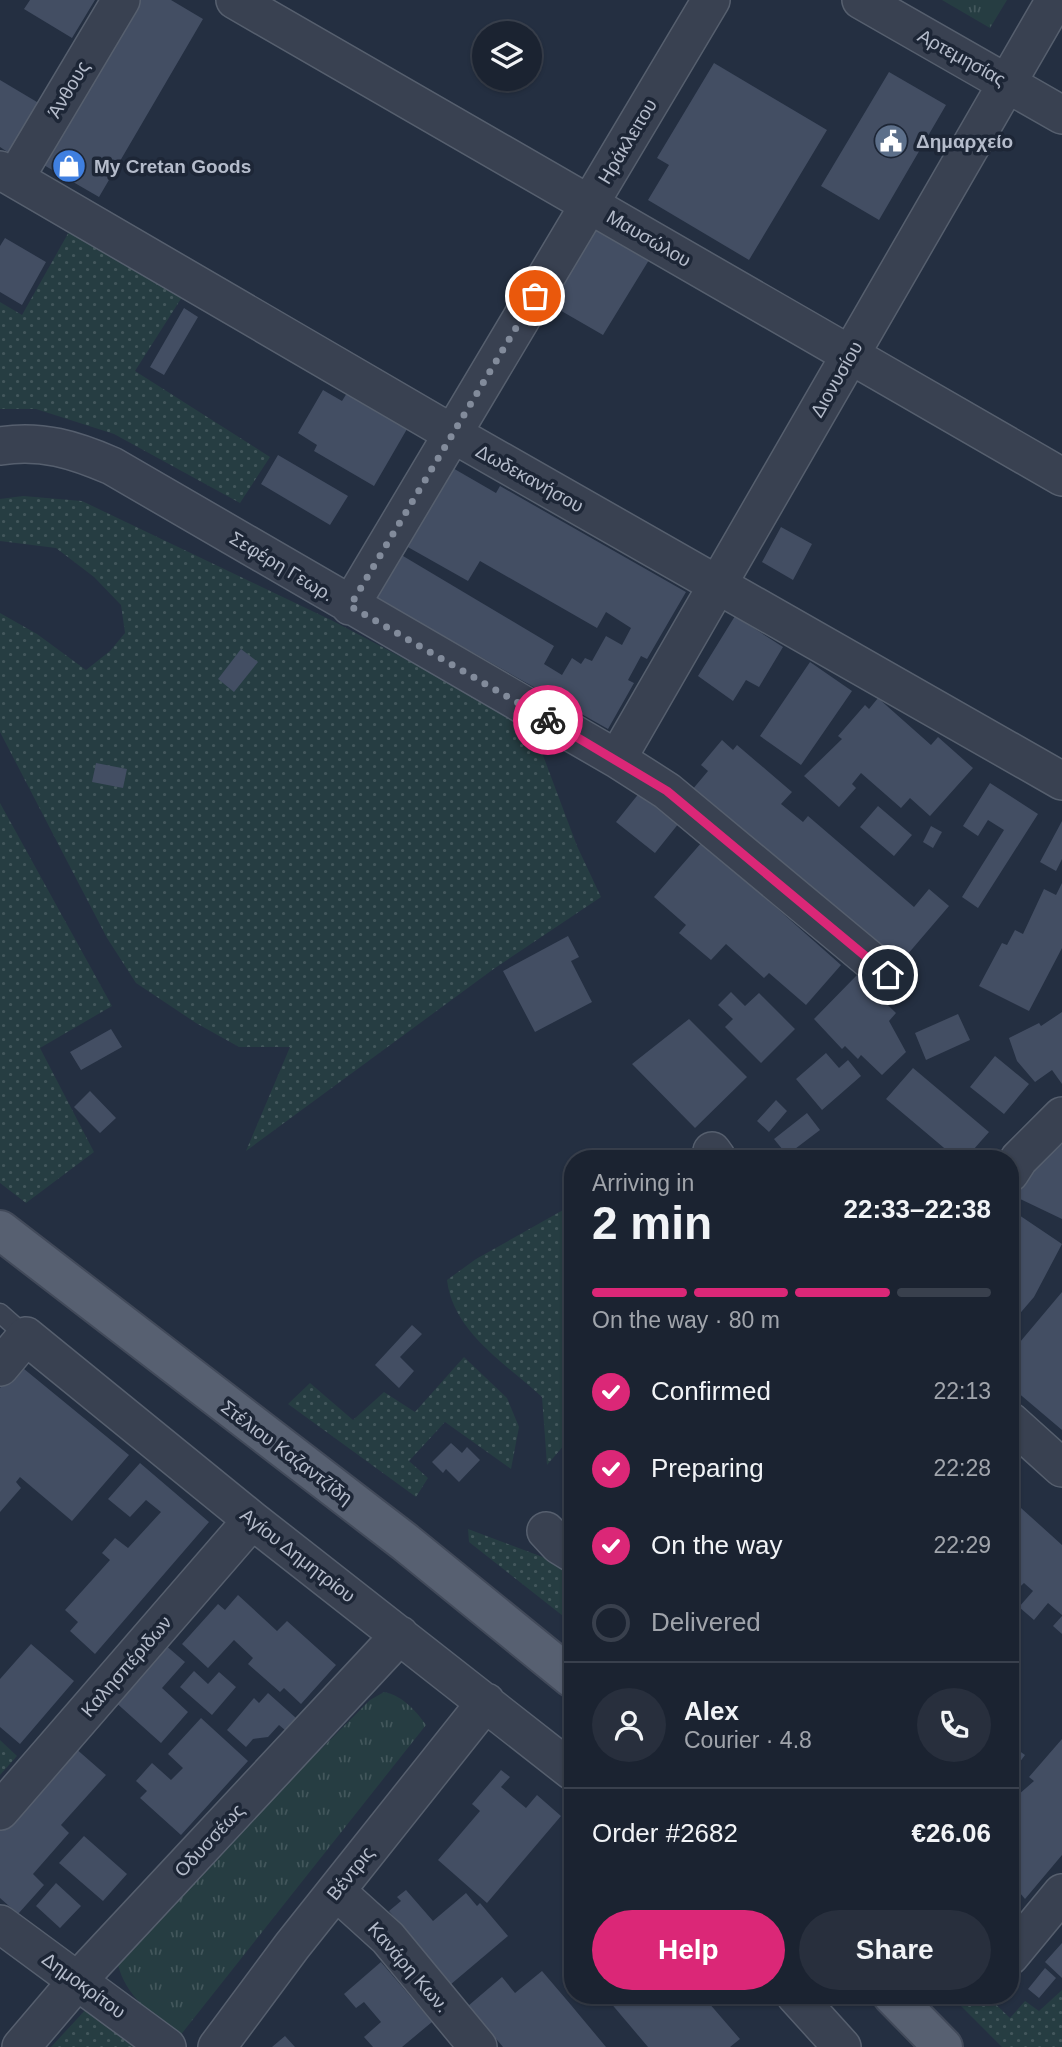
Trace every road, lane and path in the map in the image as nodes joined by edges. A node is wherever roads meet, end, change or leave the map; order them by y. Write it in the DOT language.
graph roads {
  1 [pos="121,0"];
  2 [pos="235,0"];
  3 [pos="711,0"];
  4 [pos="861,0"];
  5 [pos="1055,0"];
  6 [pos="1007,82"];
  7 [pos="1062,116"];
  8 [pos="7,174"];
  9 [pos="590,204"];
  10 [pos="850,355"];
  11 [pos="453,434"];
  12 [pos="0,446"];
  13 [pos="1062,477"];
  14 [pos="718,584"];
  15 [pos="350,606"];
  16 [pos="617,759"];
  17 [pos="1062,781"];
  18 [pos="888,975"];
  19 [pos="1062,1116"];
  20 [pos="1019,1159"];
  21 [pos="0,1230"];
  22 [pos="13,1325"];
  23 [pos="0,1367"];
  24 [pos="1019,1429"];
  25 [pos="1019,1459"];
  26 [pos="1054,1461"];
  27 [pos="252,1520"];
  28 [pos="400,1635"];
  29 [pos="564,1671"];
  30 [pos="486,1702"];
  31 [pos="564,1765"];
  32 [pos="0,1811"];
  33 [pos="336,1891"];
  34 [pos="1062,1893"];
  35 [pos="0,1924"];
  36 [pos="1019,1945"];
  37 [pos="78,1980"];
  38 [pos="803,2004"];
  39 [pos="901,2004"];
  40 [pos="21,2047"];
  41 [pos="167,2047"];
  42 [pos="218,2047"];
  43 [pos="478,2047"];
  44 [pos="842,2047"];
  45 [pos="943,2047"];
  1 -- 8 [label="street, Άνθους"];
  2 -- 9 [label="street, Μαυσώλου"];
  3 -- 9 [label="street, Ηράκλειτου"];
  4 -- 6 [label="street, Αρτεμησίας"];
  5 -- 6 [label="street, Διονυσίου"];
  6 -- 7 [label="street, Αρτεμησίας"];
  6 -- 10 [label="street, Διονυσίου"];
  8 -- 11 [label="street, Δωδεκανήσου"];
  9 -- 10 [label="street, Μαυσώλου"];
  9 -- 11 [label="street, Ηράκλειτου"];
  10 -- 13 [label="street, Μαυσώλου"];
  10 -- 14 [label="street, Διονυσίου"];
  11 -- 14 [label="street, Δωδεκανήσου"];
  11 -- 15 [label="street, Ηράκλειτου"];
  12 -- 15 [label="street, Σεφέρη Γεωρ."];
  14 -- 16 [label="street, Διονυσίου"];
  14 -- 17 [label="street, Δωδεκανήσου"];
  15 -- 16 [label="street, Σεφέρη Γεωρ."];
  16 -- 18 [label="street, Σεφέρη Γεωρ."];
  19 -- 20 [label="street"];
  21 -- 29 [label="main road, Στέλιου Καζαντζίδη"];
  22 -- 23 [label="street"];
  22 -- 27 [label="street, Αγίου Δημητρίου"];
  24 -- 26 [label="street"];
  25 -- 26 [label="street"];
  27 -- 28 [label="street, Αγίου Δημητρίου"];
  27 -- 32 [label="street, Καλησπέριδων"];
  28 -- 30 [label="street, Αγίου Δημητρίου"];
  28 -- 37 [label="street, Οδυσσέως"];
  30 -- 31 [label="street, Αγίου Δημητρίου"];
  30 -- 33 [label="street, Βέντρις"];
  33 -- 42 [label="street, Βέντρις"];
  33 -- 43 [label="street, Κανάρη Κων."];
  34 -- 36 [label="street"];
  35 -- 37 [label="street, Δημοκρίτου"];
  37 -- 40 [label="street, Οδυσσέως"];
  37 -- 41 [label="street, Δημοκρίτου"];
  38 -- 44 [label="street"];
  39 -- 45 [label="main road"];
}
